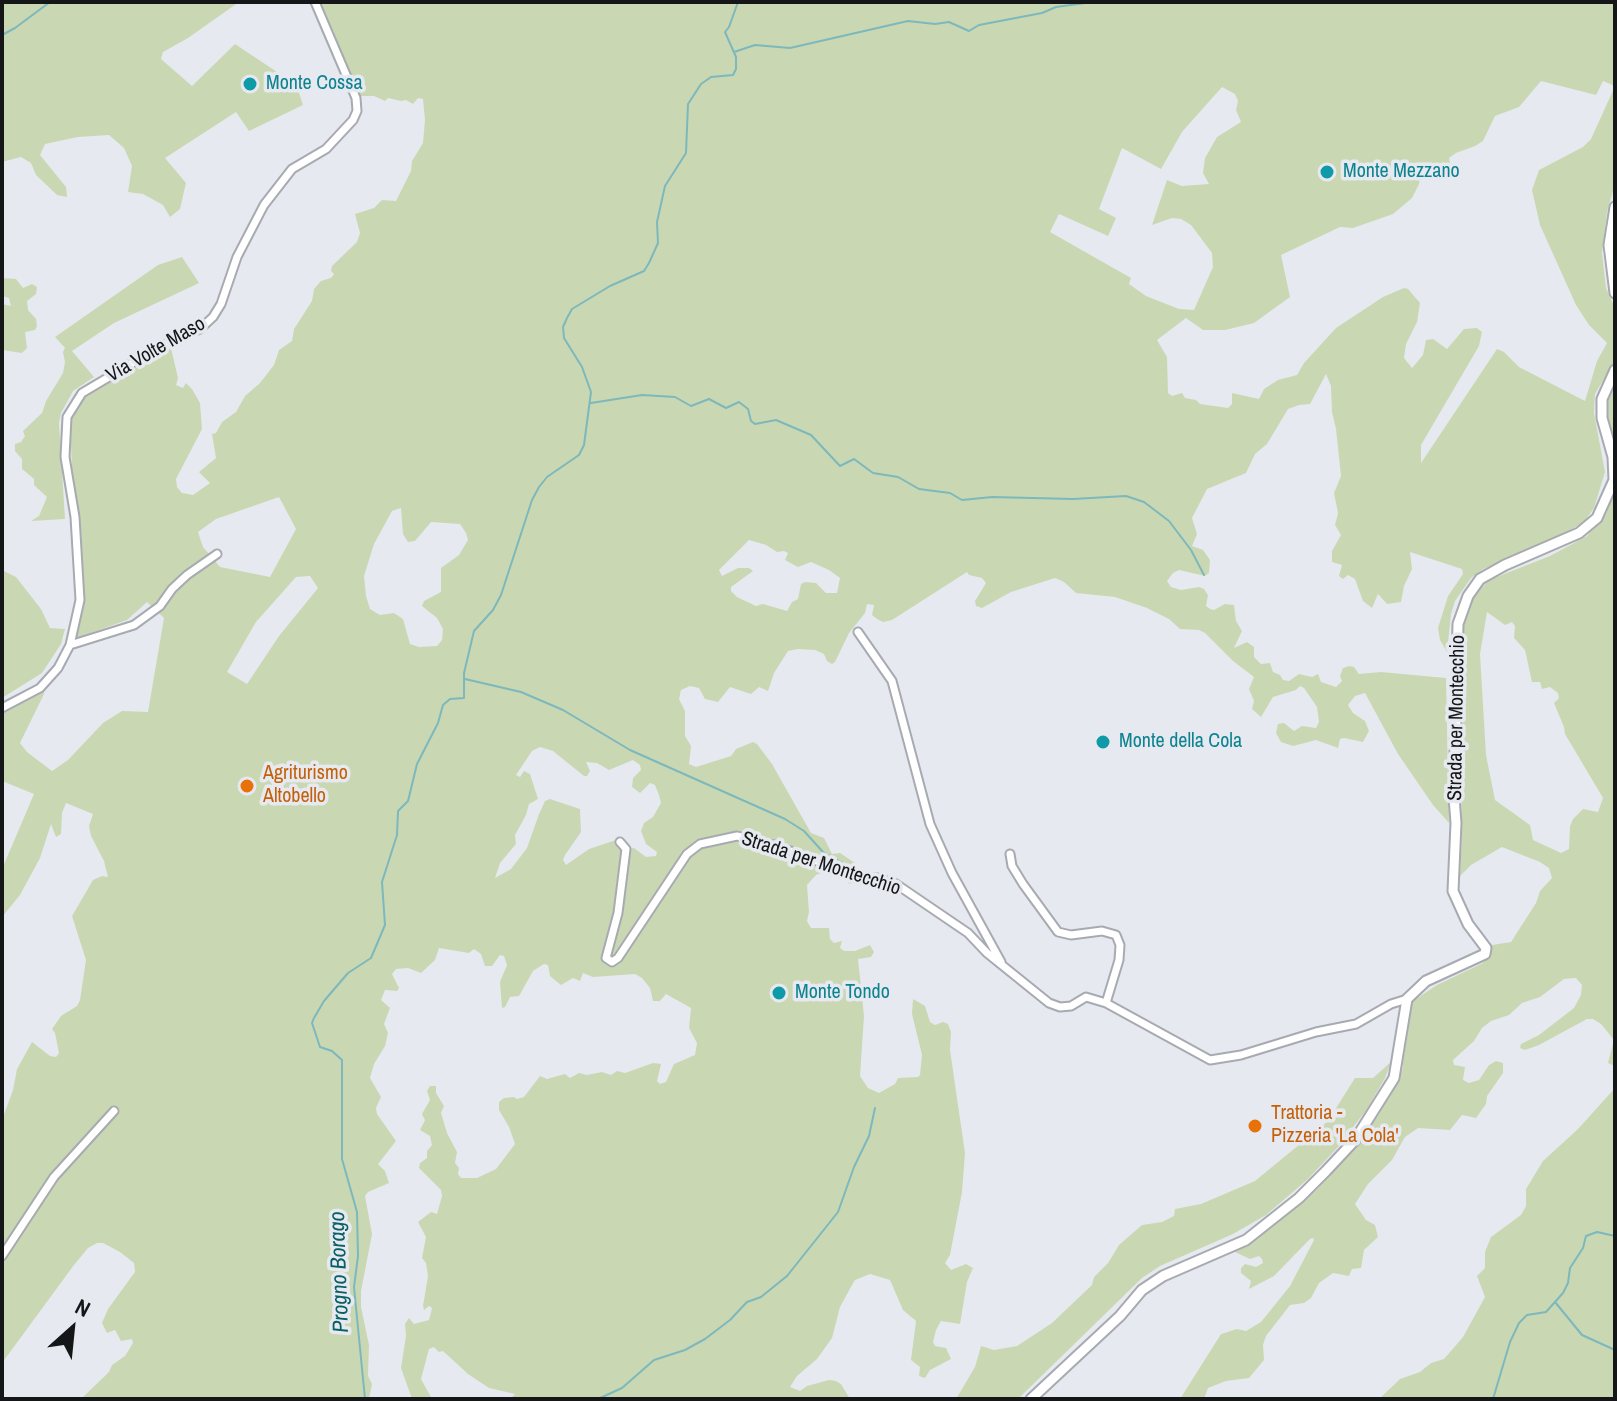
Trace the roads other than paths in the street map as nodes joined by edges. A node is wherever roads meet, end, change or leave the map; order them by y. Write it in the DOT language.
graph roads {
  1 [pos="315,2"];
  2 [pos="1615,207"];
  3 [pos="1615,293"];
  4 [pos="1615,370"];
  5 [pos="217,554"];
  6 [pos="858,632"];
  7 [pos="70,645"];
  8 [pos="2,708"];
  9 [pos="620,842"];
  10 [pos="1010,854"];
  11 [pos="1001,965"];
  12 [pos="1407,999"];
  13 [pos="1106,1003"];
  14 [pos="114,1111"];
  15 [pos="2,1256"];
  16 [pos="1031,1399"];
  1 -- 7 [label="street, Via Volte Maso"];
  2 -- 3 [label="street"];
  4 -- 12 [label="street, Strada per Montecchio"];
  5 -- 7 [label="street"];
  6 -- 11 [label="street, Strada per Montecchio"];
  7 -- 8 [label="street, Via Volte Maso"];
  9 -- 11 [label="street, Strada per Montecchio"];
  10 -- 13 [label="street"];
  11 -- 13 [label="street, Strada per Montecchio"];
  12 -- 13 [label="street, Strada per Montecchio"];
  12 -- 16 [label="street"];
  14 -- 15 [label="street"];
}
